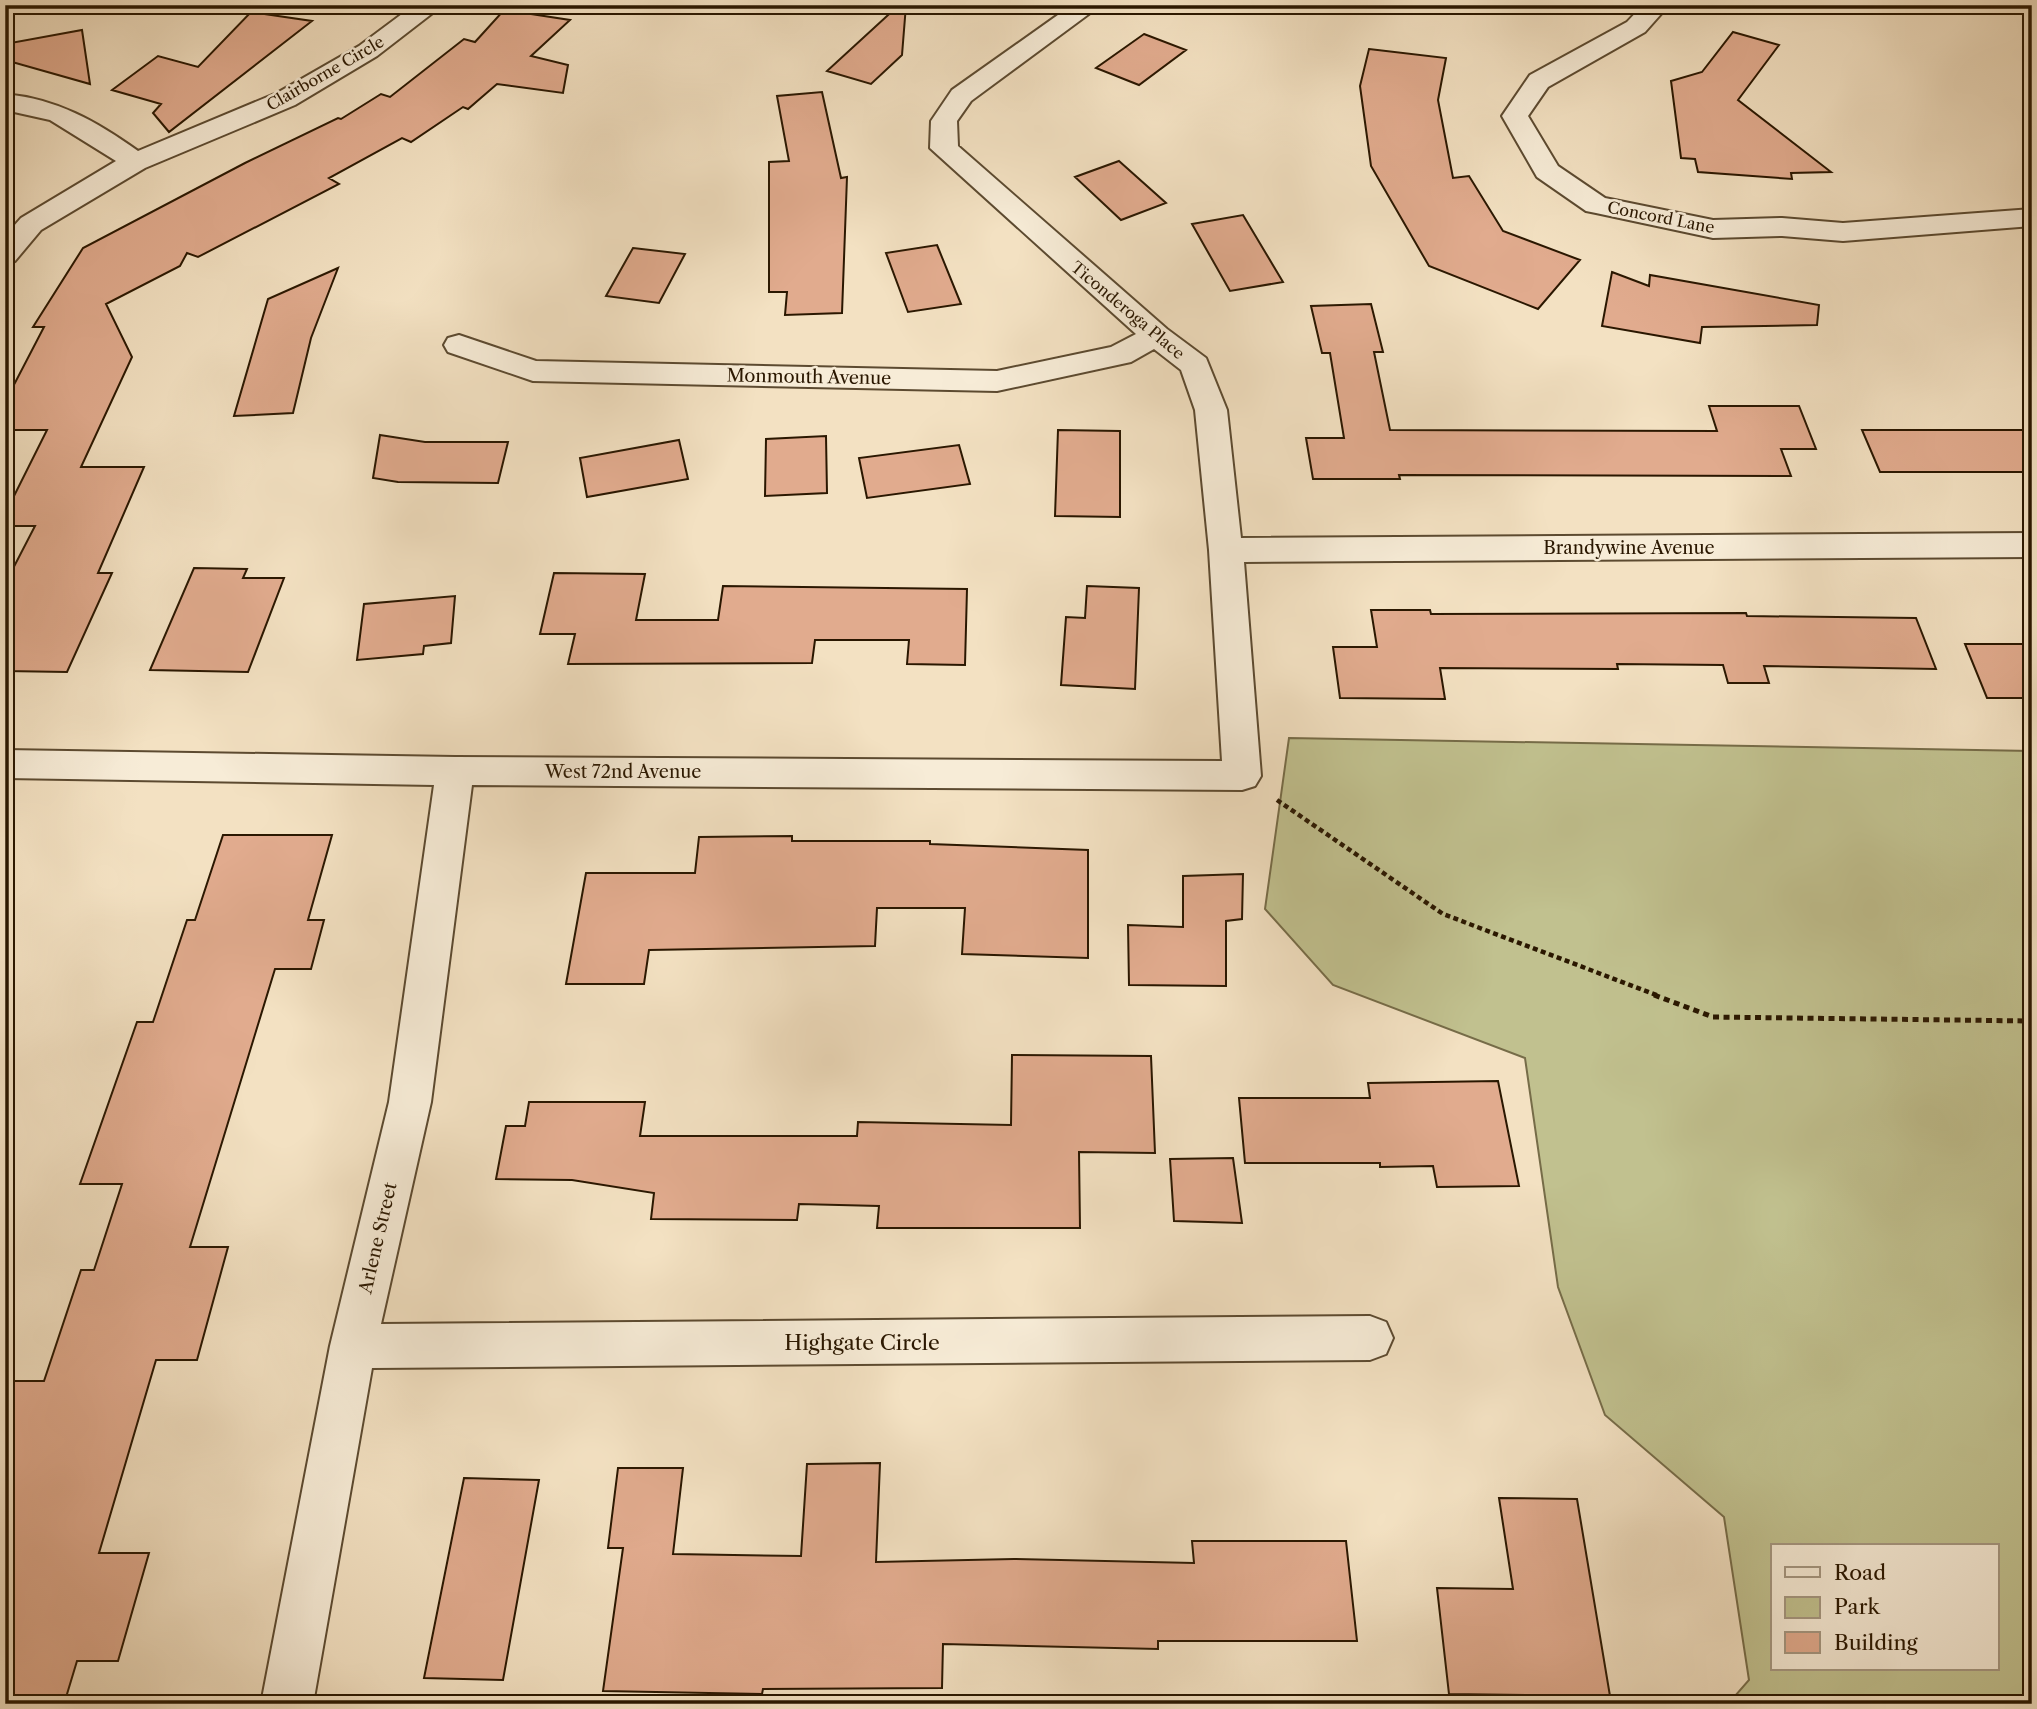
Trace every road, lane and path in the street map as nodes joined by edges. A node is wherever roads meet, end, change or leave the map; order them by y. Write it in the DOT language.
graph roads {
  1 [pos="431,5"];
  2 [pos="1089,5"];
  3 [pos="1657,5"];
  4 [pos="5,102"];
  5 [pos="135,162"];
  6 [pos="2032,217"];
  7 [pos="5,255"];
  8 [pos="1156,336"];
  9 [pos="459,345"];
  10 [pos="2032,545"];
  11 [pos="1226,550"];
  12 [pos="5,764"];
  13 [pos="455,771"];
  14 [pos="1241,776"];
  15 [pos="2032,1021"];
  16 [pos="1370,1338"];
  17 [pos="353,1346"];
  18 [pos="287,1704"];
  1 -- 5 [label="street, Clairborne Circle"];
  2 -- 8 [label="street, Ticonderoga Place"];
  3 -- 6 [label="street, Concord Lane"];
  4 -- 5 [label="street"];
  5 -- 7 [label="street, Clairborne Circle"];
  8 -- 9 [label="street, Monmouth Avenue"];
  8 -- 11 [label="street, Ticonderoga Place"];
  10 -- 11 [label="street, Brandywine Avenue"];
  11 -- 14 [label="street, Ticonderoga Place"];
  12 -- 13 [label="street, West 72nd Avenue"];
  13 -- 14 [label="street, West 72nd Avenue"];
  13 -- 17 [label="street, Arlene Street"];
  14 -- 15 [label="path"];
  16 -- 17 [label="street, Highgate Circle"];
  17 -- 18 [label="street, Arlene Street"];
}
